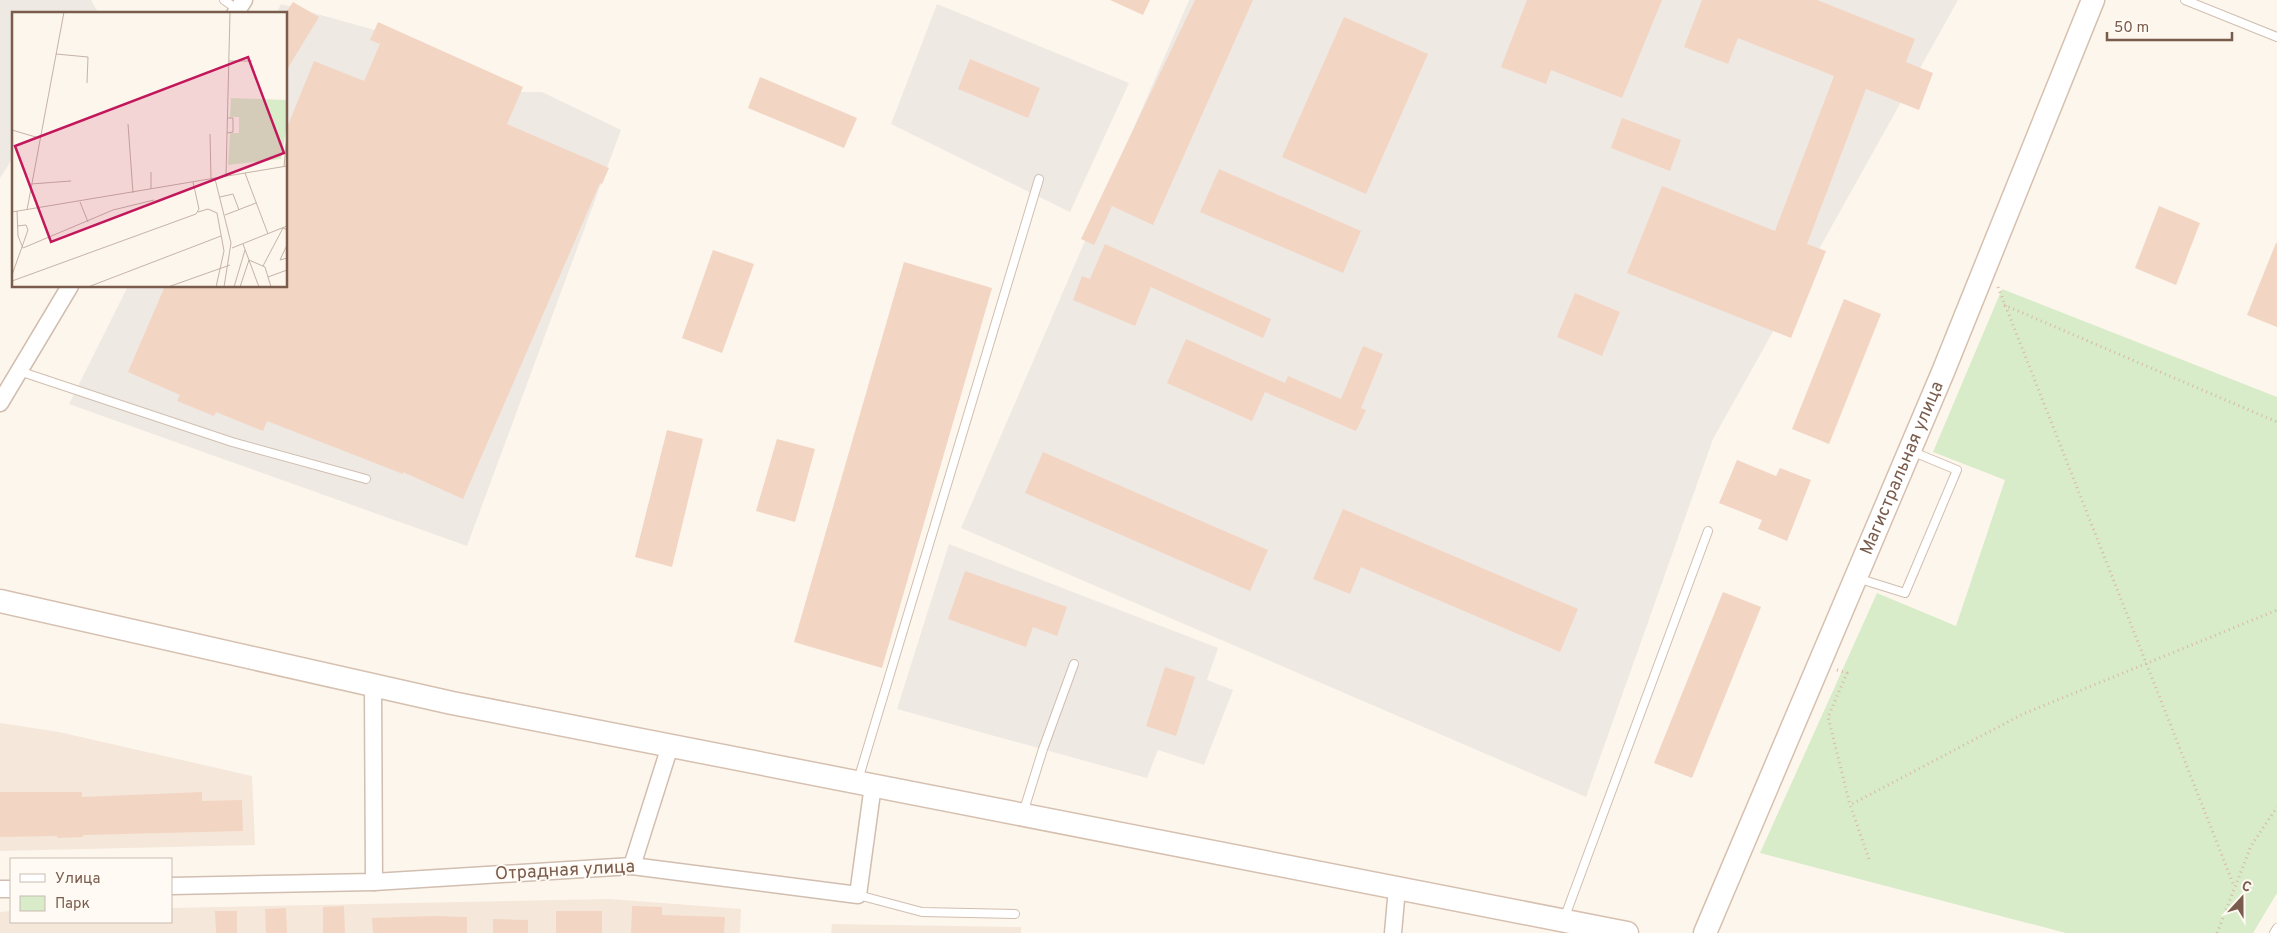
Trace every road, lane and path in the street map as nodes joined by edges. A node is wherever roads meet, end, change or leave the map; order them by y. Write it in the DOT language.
graph roads {
  1 [pos="224,0"];
  2 [pos="2093,0"];
  3 [pos="2185,0"];
  4 [pos="239,8"];
  5 [pos="2277,37"];
  6 [pos="1039,179"];
  7 [pos="1997,286"];
  8 [pos="69,288"];
  9 [pos="2003,304"];
  10 [pos="19,371"];
  11 [pos="0,403"];
  12 [pos="2277,422"];
  13 [pos="1909,450"];
  14 [pos="366,479"];
  15 [pos="1708,530"];
  16 [pos="1855,578"];
  17 [pos="0,600"];
  18 [pos="2277,610"];
  19 [pos="1074,664"];
  20 [pos="1818,664"];
  21 [pos="2146,665"];
  22 [pos="373,685"];
  23 [pos="670,746"];
  24 [pos="865,784"];
  25 [pos="1850,805"];
  26 [pos="2277,807"];
  27 [pos="1022,814"];
  28 [pos="1869,860"];
  29 [pos="632,866"];
  30 [pos="374,882"];
  31 [pos="172,886"];
  32 [pos="2234,886"];
  33 [pos="1397,888"];
  34 [pos="858,895"];
  35 [pos="1015,914"];
  36 [pos="1564,921"];
  37 [pos="2277,928"];
  38 [pos="1601,930"];
  39 [pos="1393,933"];
  40 [pos="1627,933"];
  41 [pos="1705,933"];
  42 [pos="2217,933"];
  43 [pos="2274,933"];
  1 -- 4 [label="lane"];
  2 -- 13 [label="main road, Магистральная улица"];
  3 -- 5 [label="lane"];
  6 -- 24 [label="lane"];
  7 -- 9 [label="path"];
  8 -- 10 [label="street"];
  9 -- 12 [label="path"];
  9 -- 21 [label="path"];
  10 -- 11 [label="street"];
  10 -- 14 [label="lane"];
  13 -- 16 [label="main road, Магистральная улица"];
  13 -- 16 [label="lane"];
  15 -- 36 [label="lane"];
  16 -- 20 [label="main road, Магистральная улица"];
  17 -- 22 [label="main road"];
  18 -- 21 [label="path"];
  19 -- 27 [label="lane"];
  20 -- 25 [label="path"];
  20 -- 41 [label="main road, Магистральная улица"];
  21 -- 25 [label="path"];
  21 -- 32 [label="path"];
  22 -- 23 [label="main road"];
  22 -- 30 [label="street"];
  23 -- 24 [label="main road"];
  23 -- 29 [label="street"];
  24 -- 27 [label="main road"];
  24 -- 34 [label="street"];
  25 -- 28 [label="path"];
  26 -- 32 [label="path"];
  27 -- 33 [label="main road"];
  29 -- 30 [label="street, Отрадная улица"];
  29 -- 34 [label="street, Отрадная улица"];
  30 -- 31 [label="street, Отрадная улица"];
  32 -- 42 [label="path"];
  33 -- 36 [label="main road"];
  33 -- 39 [label="street"];
  34 -- 35 [label="lane, Отрадная улица"];
  36 -- 38 [label="main road"];
  37 -- 43 [label="lane"];
  38 -- 40 [label="main road"];
}
